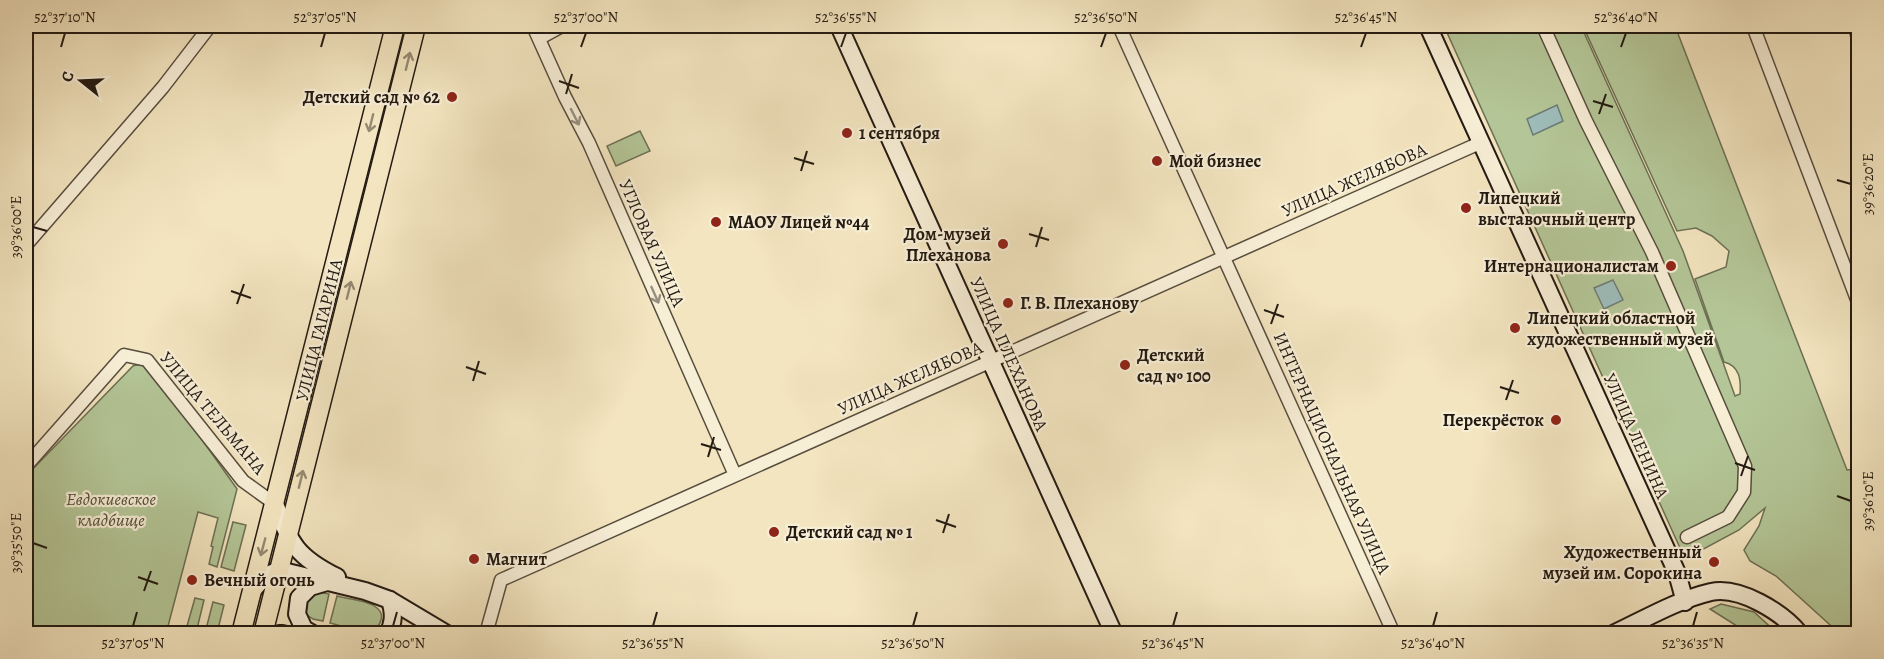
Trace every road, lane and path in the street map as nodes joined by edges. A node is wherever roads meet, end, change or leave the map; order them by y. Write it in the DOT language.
graph roads {
  1 [pos="210,26"];
  2 [pos="395,26"];
  3 [pos="416,26"];
  4 [pos="533,26"];
  5 [pos="561,26"];
  6 [pos="840,26"];
  7 [pos="1119,26"];
  8 [pos="1428,26"];
  9 [pos="1543,26"];
  10 [pos="1753,26"];
  11 [pos="540,38"];
  12 [pos="1482,142"];
  13 [pos="26,245"];
  14 [pos="1224,257"];
  15 [pos="1858,302"];
  16 [pos="991,361"];
  17 [pos="26,466"];
  18 [pos="735,475"];
  19 [pos="275,504"];
  20 [pos="287,536"];
  21 [pos="1687,537"];
  22 [pos="279,570"];
  23 [pos="327,582"];
  24 [pos="252,591"];
  25 [pos="365,591"];
  26 [pos="390,600"];
  27 [pos="1684,602"];
  28 [pos="241,633"];
  29 [pos="263,633"];
  30 [pos="314,633"];
  31 [pos="388,633"];
  32 [pos="447,633"];
  33 [pos="486,633"];
  34 [pos="1114,633"];
  35 [pos="1394,633"];
  36 [pos="1613,633"];
  37 [pos="1800,633"];
  1 -- 13 [label="street"];
  2 -- 19 [label="main road, УЛИЦА ГАГАРИНА, one-way"];
  20 -- 3 [label="main road, УЛИЦА ГАГАРИНА, one-way"];
  4 -- 11 [label="street, УГЛОВАЯ УЛИЦА"];
  5 -- 11 [label="street"];
  6 -- 16 [label="main road, УЛИЦА ПЛЕХАНОВА"];
  7 -- 14 [label="street, ИНТЕРНАЦИОНАЛЬНАЯ УЛИЦА"];
  8 -- 12 [label="main road, УЛИЦА ЛЕНИНА"];
  9 -- 21 [label="street"];
  10 -- 15 [label="street"];
  11 -- 18 [label="street, УГЛОВАЯ УЛИЦА, one-way"];
  12 -- 14 [label="street, УЛИЦА ЖЕЛЯБОВА"];
  12 -- 27 [label="main road, УЛИЦА ЛЕНИНА"];
  14 -- 16 [label="street, УЛИЦА ЖЕЛЯБОВА"];
  14 -- 35 [label="street, ИНТЕРНАЦИОНАЛЬНАЯ УЛИЦА"];
  16 -- 18 [label="street, УЛИЦА ЖЕЛЯБОВА"];
  16 -- 34 [label="main road, УЛИЦА ПЛЕХАНОВА"];
  17 -- 19 [label="street, УЛИЦА ТЕЛЬМАНА"];
  18 -- 33 [label="street, УЛИЦА ЖЕЛЯБОВА"];
  19 -- 20 [label="main road"];
  19 -- 24 [label="main road, УЛИЦА ГАГАРИНА, one-way"];
  20 -- 22 [label="main road, УЛИЦА ГАГАРИНА"];
  20 -- 25 [label="main road"];
  22 -- 23 [label="main road"];
  22 -- 24 [label="main road"];
  22 -- 29 [label="main road, УЛИЦА ГАГАРИНА"];
  23 -- 25 [label="main road"];
  23 -- 30 [label="main road"];
  24 -- 28 [label="main road, УЛИЦА ГАГАРИНА"];
  25 -- 26 [label="main road"];
  26 -- 31 [label="main road"];
  26 -- 32 [label="main road"];
  27 -- 36 [label="main road"];
  27 -- 37 [label="main road"];
}
